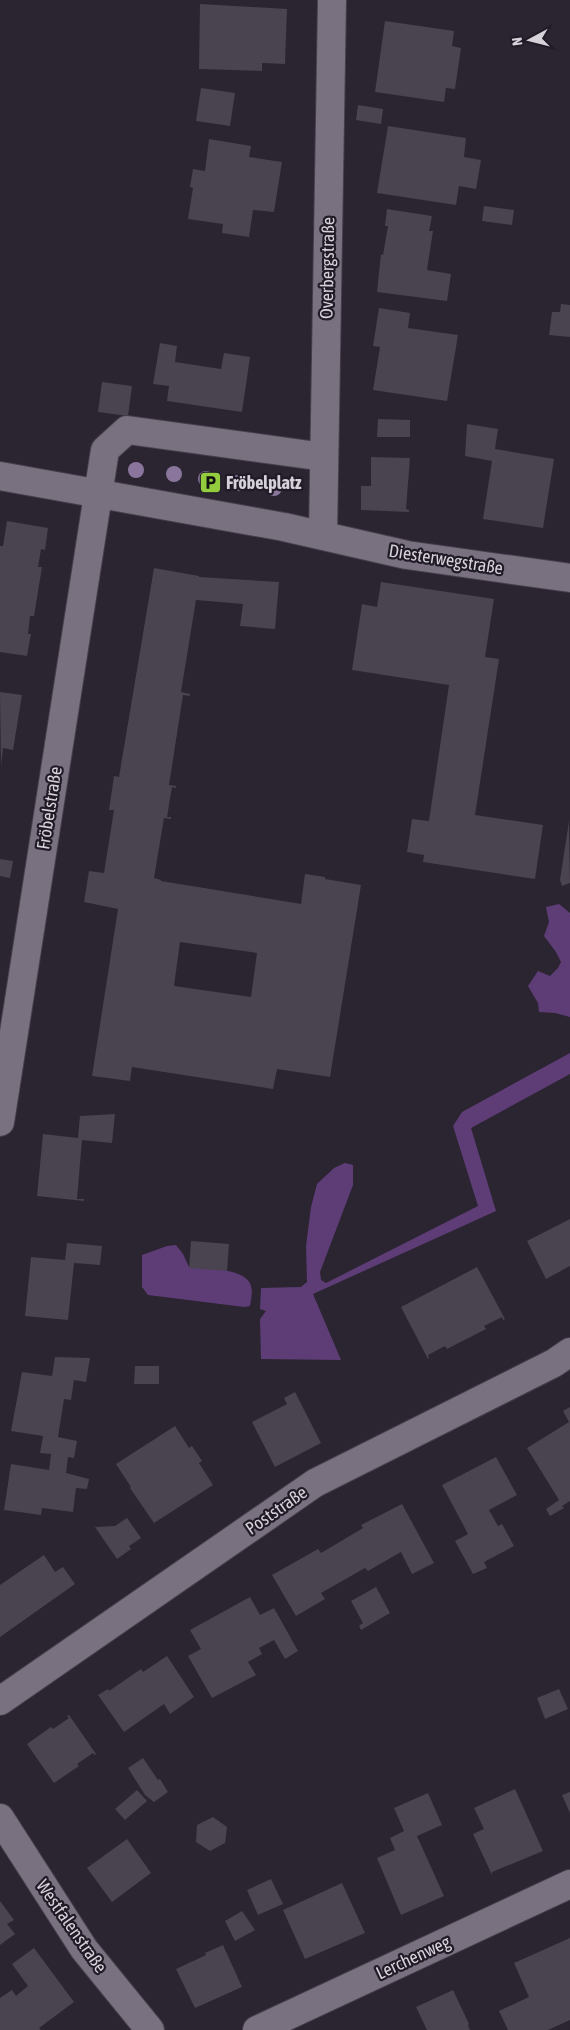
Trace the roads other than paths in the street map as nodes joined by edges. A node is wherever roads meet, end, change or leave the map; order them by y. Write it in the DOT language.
graph roads {
  1 [pos="332,0"];
  2 [pos="324,457"];
  3 [pos="0,476"];
  4 [pos="98,495"];
  5 [pos="323,535"];
  6 [pos="570,578"];
  7 [pos="0,1122"];
  8 [pos="570,1352"];
  9 [pos="0,1700"];
  10 [pos="0,1818"];
  11 [pos="570,1884"];
  12 [pos="150,2030"];
  13 [pos="257,2030"];
  1 -- 2 [label="street, Overbergstraße"];
  2 -- 4 [label="street"];
  2 -- 5 [label="street, Overbergstraße"];
  3 -- 4 [label="street"];
  4 -- 5 [label="street"];
  4 -- 7 [label="street, Fröbelstraße"];
  5 -- 6 [label="street, Diesterwegstraße"];
  8 -- 9 [label="street, Poststraße"];
  10 -- 12 [label="street, Westfalenstraße"];
  11 -- 13 [label="street, Lerchenweg"];
}
